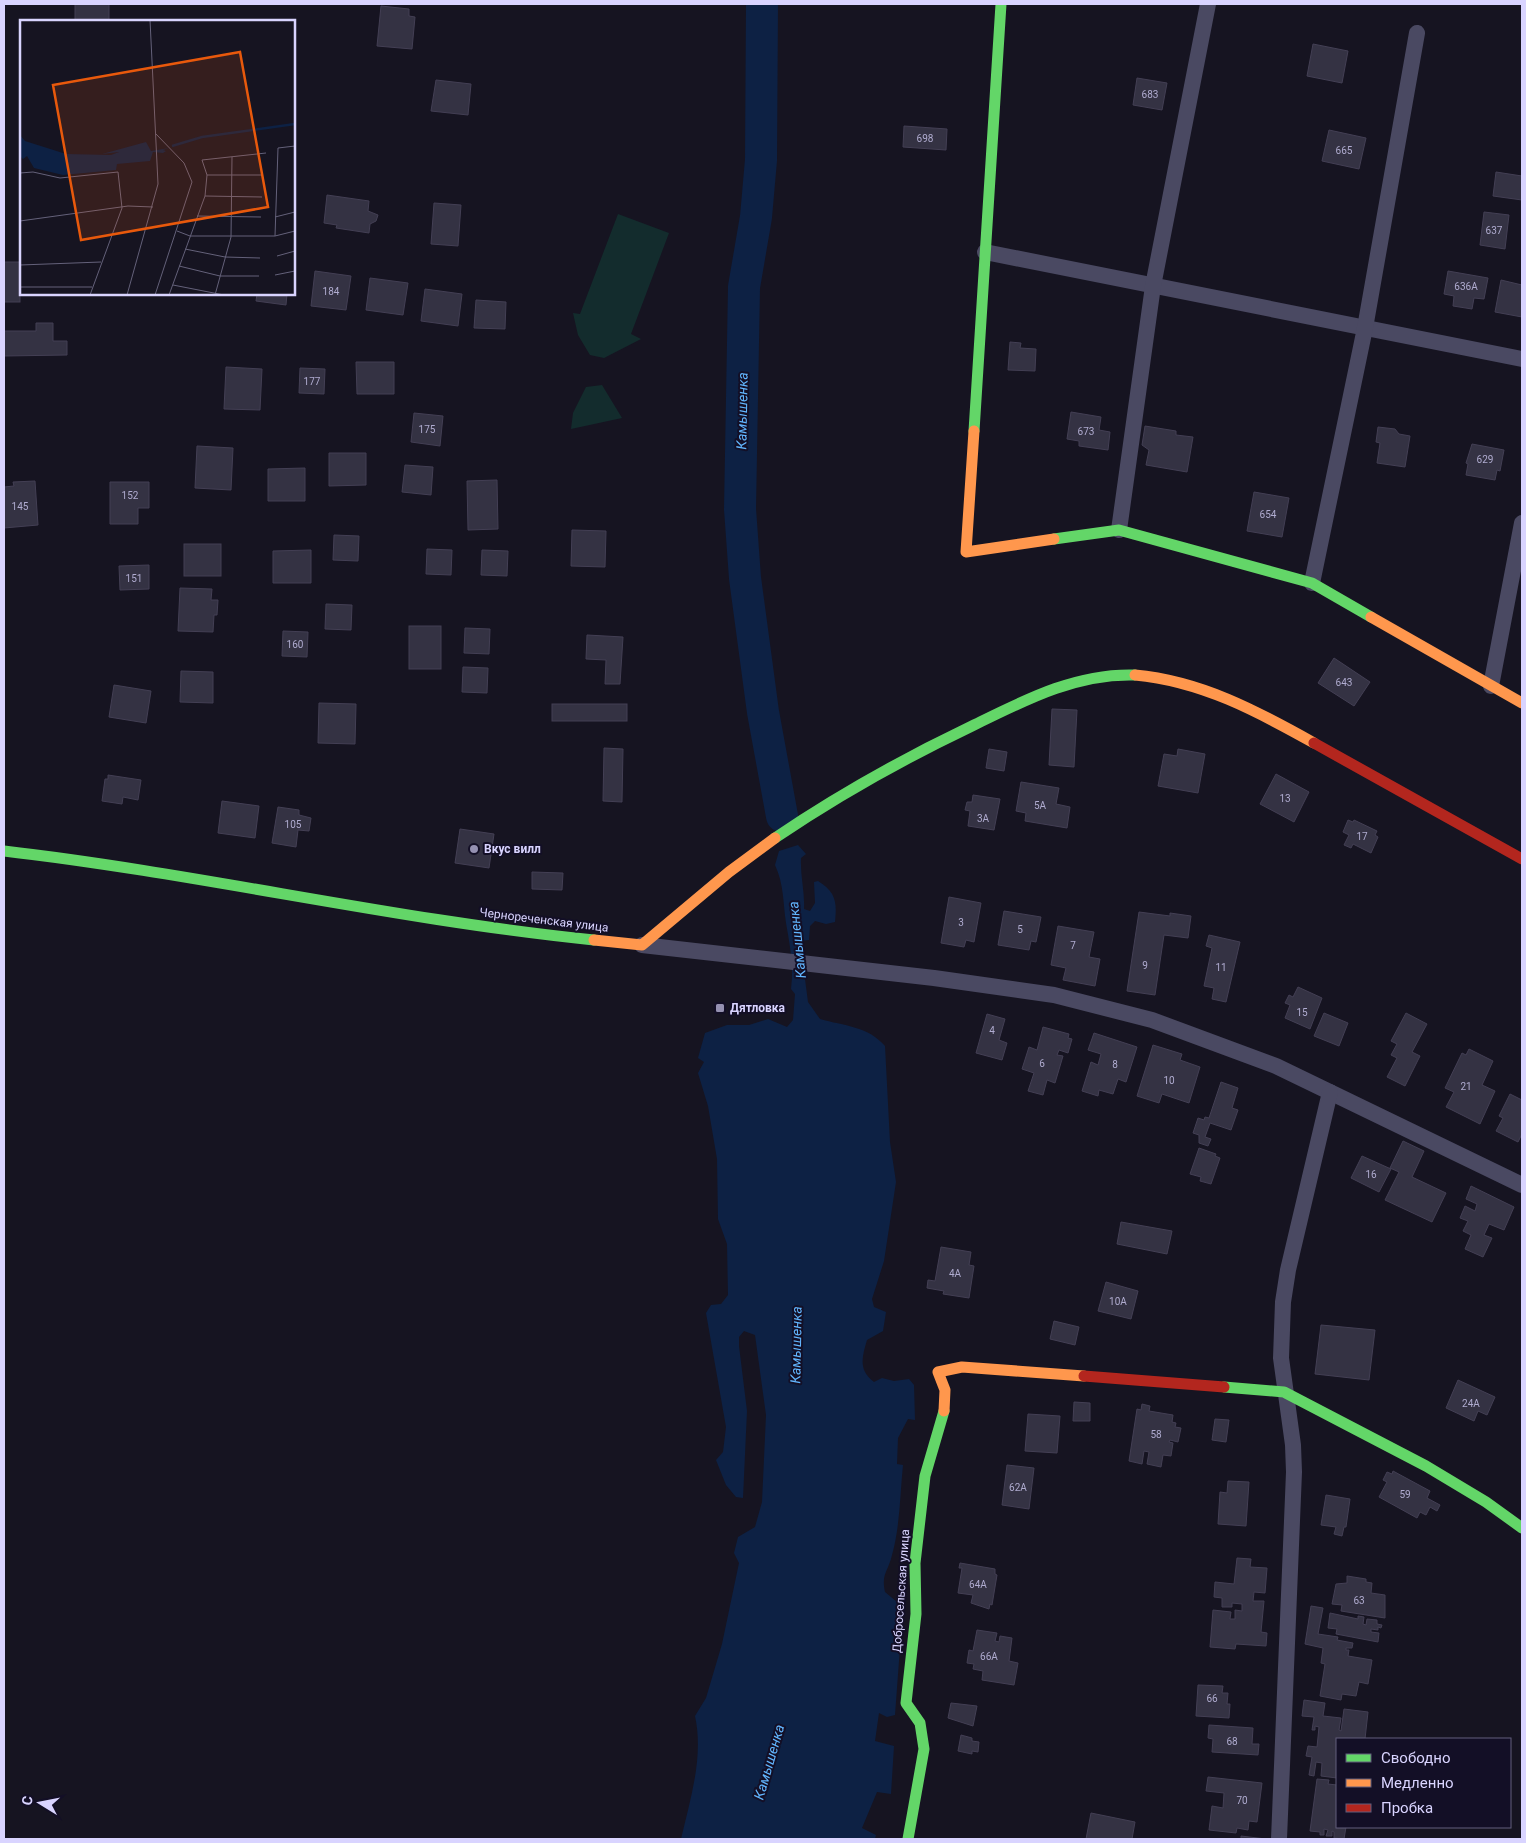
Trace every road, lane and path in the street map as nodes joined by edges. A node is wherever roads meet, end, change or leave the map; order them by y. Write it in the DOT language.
graph roads {
  1 [pos="1002,4"];
  2 [pos="1208,4"];
  3 [pos="1417,33"];
  4 [pos="986,252"];
  5 [pos="1153,286"];
  6 [pos="1365,328"];
  7 [pos="1522,359"];
  8 [pos="1522,524"];
  9 [pos="1120,530"];
  10 [pos="1312,583"];
  11 [pos="1492,686"];
  12 [pos="1522,704"];
  13 [pos="4,851"];
  14 [pos="1522,859"];
  15 [pos="642,945"];
  16 [pos="1330,1092"];
  17 [pos="1522,1185"];
  18 [pos="1284,1392"];
  19 [pos="1522,1528"];
  20 [pos="908,1839"];
  21 [pos="1279,1839"];
  1 -- 4 [label="street"];
  2 -- 5 [label="street"];
  3 -- 6 [label="street"];
  4 -- 5 [label="street"];
  4 -- 9 [label="street"];
  5 -- 6 [label="street"];
  5 -- 9 [label="street"];
  6 -- 7 [label="street"];
  6 -- 10 [label="street"];
  8 -- 11 [label="street"];
  9 -- 10 [label="street"];
  10 -- 11 [label="street"];
  11 -- 12 [label="street"];
  13 -- 15 [label="street, Чернореченская улица"];
  14 -- 15 [label="street"];
  15 -- 16 [label="street"];
  16 -- 17 [label="street"];
  16 -- 18 [label="street"];
  18 -- 19 [label="street"];
  18 -- 20 [label="street, Добросельская улица"];
  18 -- 21 [label="street"];
}
